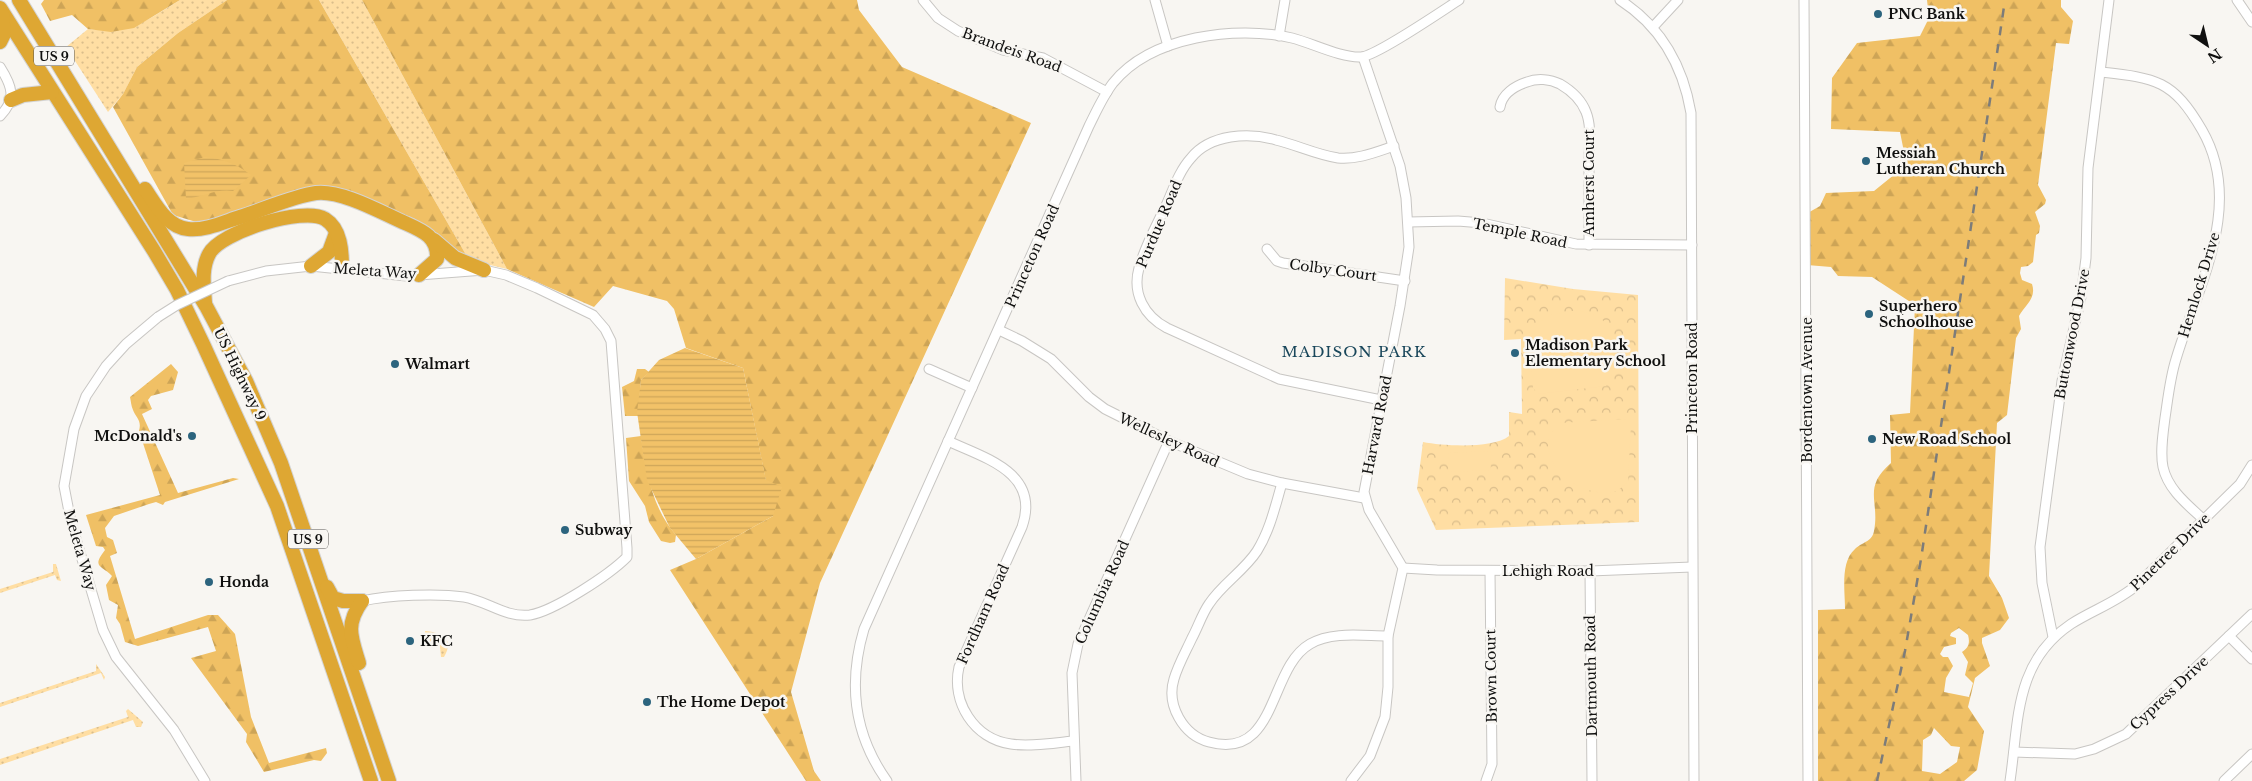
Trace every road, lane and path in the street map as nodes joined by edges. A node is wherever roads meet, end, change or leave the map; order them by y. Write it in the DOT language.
graph roads {
  1 [pos="19,0"];
  2 [pos="923,0"];
  3 [pos="1156,0"];
  4 [pos="1285,0"];
  5 [pos="1459,0"];
  6 [pos="1620,0"];
  7 [pos="1678,0"];
  8 [pos="1804,0"];
  9 [pos="2109,0"];
  10 [pos="2237,0"];
  11 [pos="1,9"];
  12 [pos="2252,22"];
  13 [pos="1653,27"];
  14 [pos="1279,36"];
  15 [pos="0,42"];
  16 [pos="1168,46"];
  17 [pos="1363,57"];
  18 [pos="0,67"];
  19 [pos="2101,72"];
  20 [pos="52,92"];
  21 [pos="1107,92"];
  22 [pos="11,100"];
  23 [pos="1500,107"];
  24 [pos="88,112"];
  25 [pos="0,116"];
  26 [pos="1394,146"];
  27 [pos="1408,222"];
  28 [pos="336,233"];
  29 [pos="433,239"];
  30 [pos="1589,245"];
  31 [pos="1692,245"];
  32 [pos="1267,249"];
  33 [pos="311,266"];
  34 [pos="342,268"];
  35 [pos="484,270"];
  36 [pos="419,275"];
  37 [pos="1405,281"];
  38 [pos="206,306"];
  39 [pos="999,330"];
  40 [pos="929,369"];
  41 [pos="972,388"];
  42 [pos="1381,400"];
  43 [pos="948,441"];
  44 [pos="1170,441"];
  45 [pos="2252,465"];
  46 [pos="1282,483"];
  47 [pos="1364,498"];
  48 [pos="2204,520"];
  49 [pos="309,543"];
  50 [pos="1692,567"];
  51 [pos="1403,568"];
  52 [pos="1490,570"];
  53 [pos="1590,571"];
  54 [pos="362,601"];
  55 [pos="2252,614"];
  56 [pos="1388,636"];
  57 [pos="2229,636"];
  58 [pos="2053,637"];
  59 [pos="2252,659"];
  60 [pos="1073,741"];
  61 [pos="378,749"];
  62 [pos="2014,752"];
  63 [pos="2252,754"];
  64 [pos="369,778"];
  65 [pos="205,781"];
  66 [pos="389,781"];
  67 [pos="887,781"];
  68 [pos="1076,781"];
  69 [pos="1352,781"];
  70 [pos="1486,781"];
  71 [pos="1592,781"];
  72 [pos="1694,781"];
  73 [pos="1808,781"];
  74 [pos="2010,781"];
  75 [pos="2224,781"];
  1 -- 24 [label="highway, US Highway 9 / US 9"];
  2 -- 21 [label="street, Brandeis Road"];
  3 -- 16 [label="street"];
  4 -- 14 [label="street"];
  5 -- 17 [label="street"];
  6 -- 13 [label="street, Princeton Road"];
  7 -- 13 [label="street"];
  8 -- 73 [label="street, Bordentown Avenue"];
  9 -- 19 [label="street, Buttonwood Drive"];
  10 -- 12 [label="street"];
  11 -- 15 [label="highway"];
  11 -- 20 [label="highway, US Highway 9 / US 9"];
  13 -- 31 [label="street, Princeton Road"];
  14 -- 16 [label="street, Princeton Road"];
  14 -- 17 [label="street, Princeton Road"];
  16 -- 21 [label="street, Princeton Road"];
  17 -- 26 [label="street, Harvard Road"];
  18 -- 22 [label="street"];
  19 -- 48 [label="street, Hemlock Drive"];
  19 -- 58 [label="street, Buttonwood Drive"];
  20 -- 22 [label="highway"];
  20 -- 64 [label="highway, US Highway 9 / US 9"];
  21 -- 39 [label="street, Princeton Road"];
  22 -- 25 [label="street"];
  23 -- 30 [label="street, Amherst Court"];
  24 -- 29 [label="highway"];
  24 -- 38 [label="highway, US Highway 9 / US 9"];
  26 -- 27 [label="street, Harvard Road"];
  26 -- 42 [label="street, Purdue Road"];
  27 -- 30 [label="street, Temple Road"];
  27 -- 37 [label="street, Harvard Road"];
  28 -- 33 [label="highway"];
  28 -- 34 [label="highway"];
  28 -- 38 [label="highway"];
  29 -- 35 [label="highway"];
  29 -- 36 [label="highway"];
  30 -- 31 [label="street, Temple Road"];
  31 -- 50 [label="street, Princeton Road"];
  32 -- 37 [label="street, Colby Court"];
  33 -- 34 [label="street, Meleta Way"];
  33 -- 65 [label="street, Meleta Way, bridge"];
  34 -- 36 [label="street, Meleta Way"];
  35 -- 36 [label="street, Meleta Way"];
  35 -- 54 [label="street, Meleta Way"];
  37 -- 42 [label="street, Harvard Road"];
  38 -- 49 [label="highway, US Highway 9 / US 9"];
  39 -- 41 [label="street, Princeton Road"];
  39 -- 44 [label="street, Wellesley Road"];
  40 -- 41 [label="street"];
  41 -- 43 [label="street, Princeton Road"];
  42 -- 47 [label="street, Harvard Road"];
  43 -- 60 [label="street, Fordham Road"];
  43 -- 67 [label="street, Princeton Road"];
  44 -- 46 [label="street, Wellesley Road"];
  44 -- 60 [label="street, Columbia Road"];
  45 -- 48 [label="street, Pinetree Drive"];
  46 -- 47 [label="street, Wellesley Road"];
  46 -- 56 [label="street"];
  47 -- 51 [label="street"];
  48 -- 58 [label="street, Pinetree Drive"];
  49 -- 54 [label="highway"];
  49 -- 61 [label="highway, US Highway 9 / US 9"];
  50 -- 53 [label="street, Lehigh Road"];
  50 -- 72 [label="street, Princeton Road"];
  51 -- 52 [label="street, Lehigh Road"];
  51 -- 56 [label="street"];
  52 -- 53 [label="street, Lehigh Road"];
  52 -- 70 [label="street, Brown Court"];
  53 -- 71 [label="street, Dartmouth Road"];
  54 -- 61 [label="highway"];
  55 -- 57 [label="street, Cypress Drive"];
  56 -- 69 [label="street"];
  57 -- 59 [label="street"];
  57 -- 62 [label="street, Cypress Drive"];
  58 -- 62 [label="street, Pinetree Drive"];
  60 -- 68 [label="street, Columbia Road"];
  61 -- 66 [label="highway, US Highway 9 / US 9"];
  62 -- 74 [label="street, Pinetree Drive"];
  63 -- 75 [label="street"];
}
